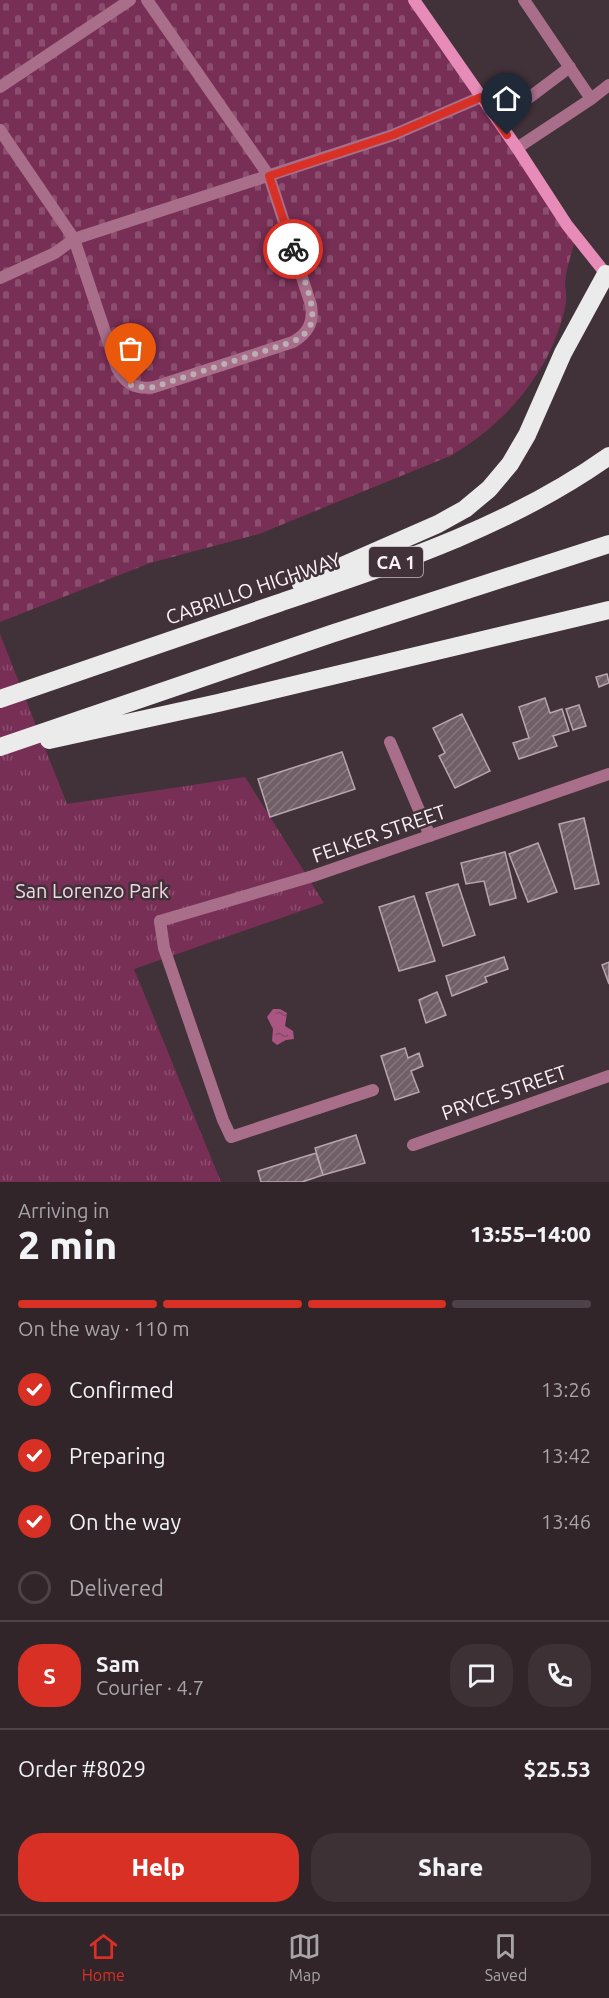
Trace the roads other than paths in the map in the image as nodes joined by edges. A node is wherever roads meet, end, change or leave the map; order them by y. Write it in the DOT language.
graph roads {
  1 [pos="130,0"];
  2 [pos="147,0"];
  3 [pos="414,0"];
  4 [pos="524,0"];
  5 [pos="570,67"];
  6 [pos="609,85"];
  7 [pos="0,87"];
  8 [pos="481,97"];
  9 [pos="591,99"];
  10 [pos="498,121"];
  11 [pos="0,130"];
  12 [pos="517,148"];
  13 [pos="269,176"];
  14 [pos="74,239"];
  15 [pos="607,273"];
  16 [pos="0,278"];
  17 [pos="609,456"];
  18 [pos="609,544"];
  19 [pos="609,610"];
  20 [pos="170,640"];
  21 [pos="0,699"];
  22 [pos="390,742"];
  23 [pos="0,748"];
  24 [pos="609,774"];
  25 [pos="430,836"];
  26 [pos="609,1076"];
  27 [pos="373,1090"];
  28 [pos="413,1145"];
  1 -- 7 [label="street"];
  2 -- 13 [label="street"];
  3 -- 8 [label="main road"];
  4 -- 5 [label="street"];
  5 -- 9 [label="street"];
  5 -- 10 [label="street"];
  6 -- 9 [label="street"];
  8 -- 10 [label="main road"];
  8 -- 13 [label="street"];
  9 -- 12 [label="street"];
  10 -- 12 [label="main road"];
  11 -- 14 [label="street"];
  12 -- 15 [label="main road"];
  13 -- 14 [label="street"];
  13 -- 14 [label="street"];
  14 -- 16 [label="street"];
  15 -- 20 [label="highway"];
  17 -- 20 [label="highway, CABRILLO HIGHWAY / CA 1"];
  18 -- 23 [label="highway, CA 1"];
  19 -- 23 [label="highway"];
  20 -- 21 [label="highway, CABRILLO HIGHWAY / CA 1"];
  22 -- 25 [label="street"];
  24 -- 25 [label="street, FELKER STREET"];
  25 -- 27 [label="street, FELKER STREET"];
  26 -- 28 [label="street, PRYCE STREET"];
}
